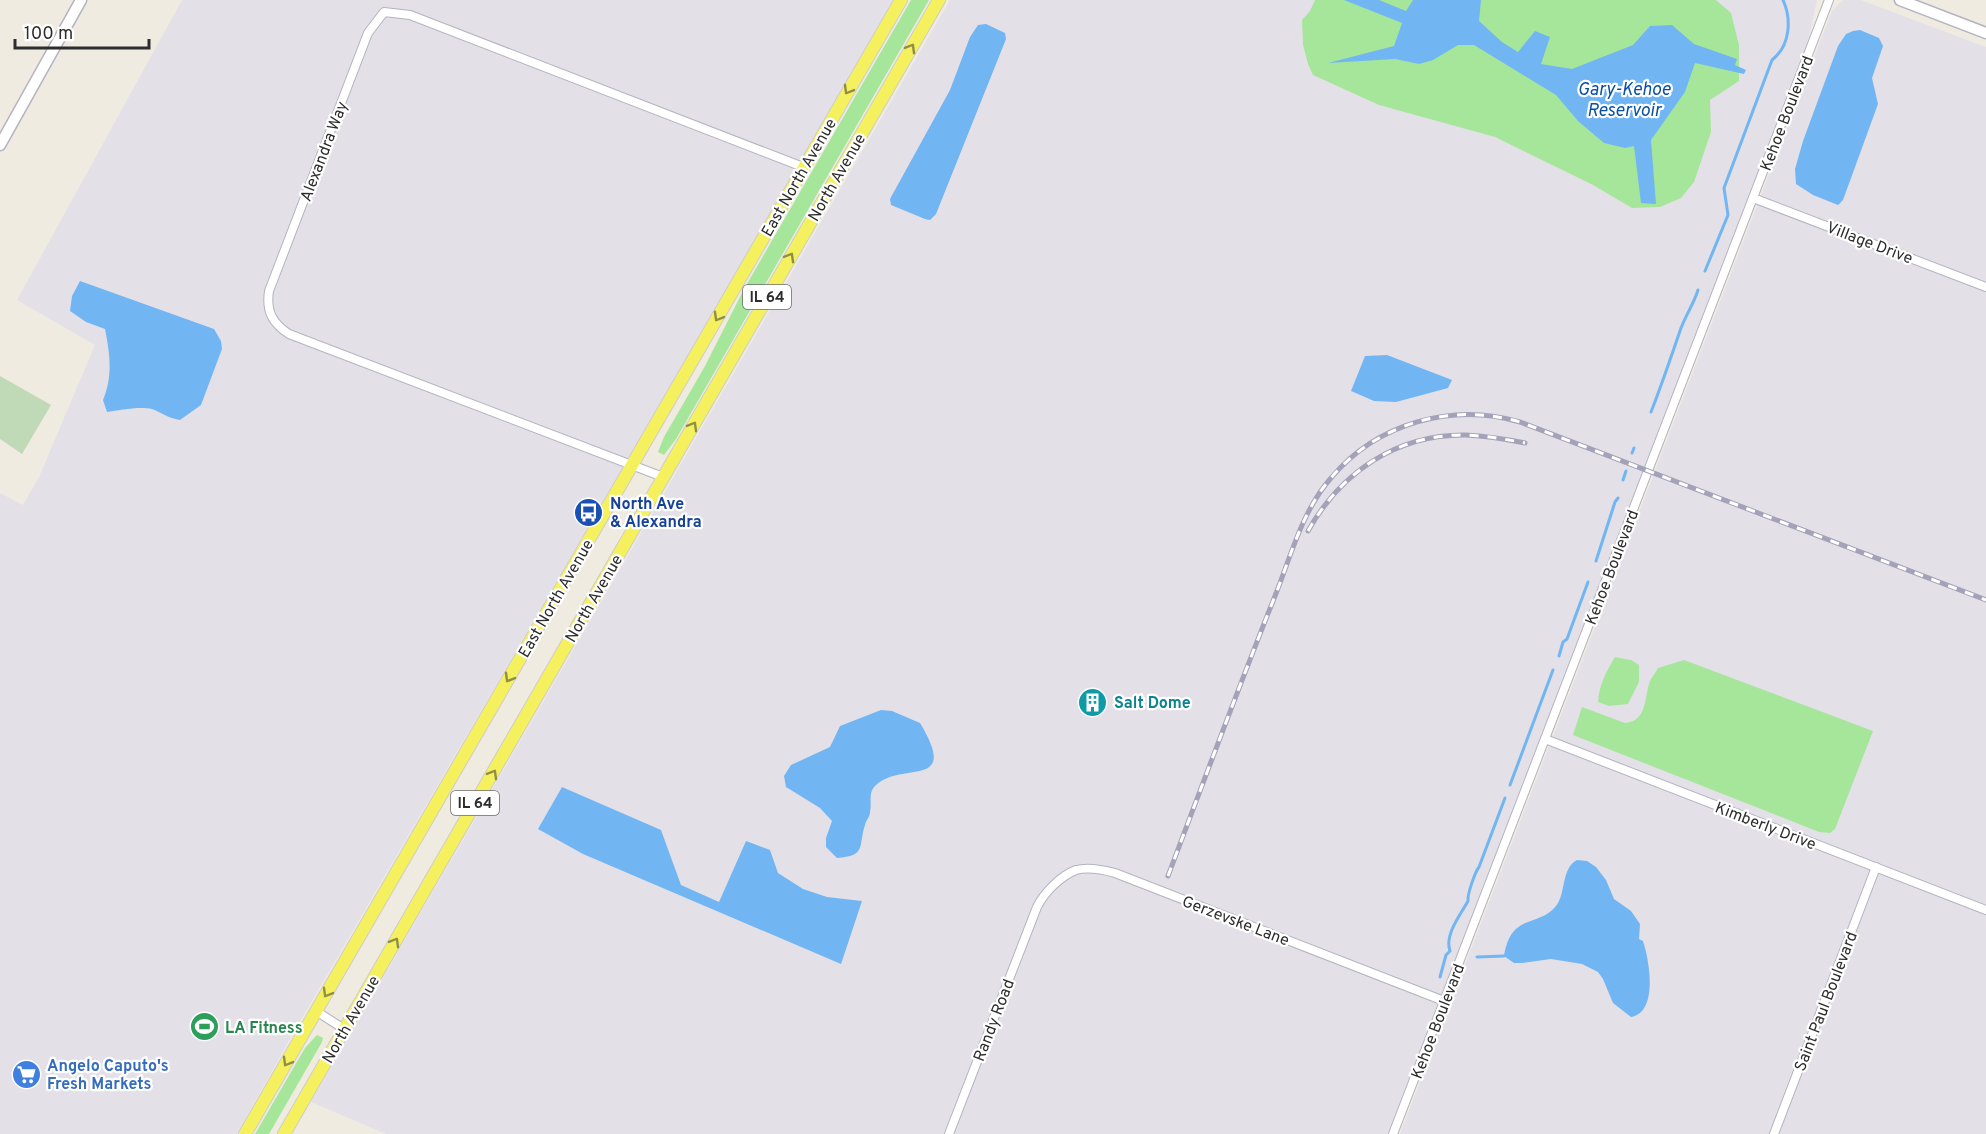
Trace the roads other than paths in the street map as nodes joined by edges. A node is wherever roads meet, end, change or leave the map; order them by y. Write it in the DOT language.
graph roads {
  1 [pos="81,0"];
  2 [pos="901,0"];
  3 [pos="939,0"];
  4 [pos="1829,0"];
  5 [pos="1899,0"];
  6 [pos="1986,33"];
  7 [pos="0,145"];
  8 [pos="803,168"];
  9 [pos="1753,198"];
  10 [pos="1986,287"];
  11 [pos="632,464"];
  12 [pos="663,477"];
  13 [pos="1545,740"];
  14 [pos="1876,867"];
  15 [pos="1037,907"];
  16 [pos="1986,910"];
  17 [pos="1444,1002"];
  18 [pos="316,1011"];
  19 [pos="344,1029"];
  20 [pos="245,1134"];
  21 [pos="284,1134"];
  22 [pos="949,1134"];
  23 [pos="1394,1134"];
  24 [pos="1774,1134"];
  1 -- 7 [label="street"];
  2 -- 8 [label="main road, East North Avenue / IL 64, one-way"];
  12 -- 3 [label="main road, North Avenue / IL 64, one-way"];
  4 -- 9 [label="street, Kehoe Boulevard"];
  5 -- 6 [label="street"];
  8 -- 11 [label="main road, East North Avenue / IL 64, one-way"];
  8 -- 11 [label="street, Alexandra Way"];
  9 -- 10 [label="street, Village Drive"];
  9 -- 13 [label="street, Kehoe Boulevard"];
  11 -- 12 [label="street, Alexandra Way"];
  11 -- 18 [label="main road, East North Avenue / IL 64, one-way"];
  19 -- 12 [label="main road, North Avenue / IL 64, one-way"];
  13 -- 14 [label="street, Kimberly Drive"];
  13 -- 17 [label="street, Kehoe Boulevard"];
  14 -- 16 [label="street, Kimberly Drive"];
  14 -- 24 [label="street, Saint Paul Boulevard"];
  15 -- 17 [label="street, Gerzevske Lane"];
  15 -- 22 [label="street, Randy Road"];
  17 -- 23 [label="street, Kehoe Boulevard"];
  18 -- 19 [label="street"];
  18 -- 20 [label="main road, East North Avenue / IL 64, one-way"];
  19 -- 21 [label="main road, North Avenue / IL 64"];
}
